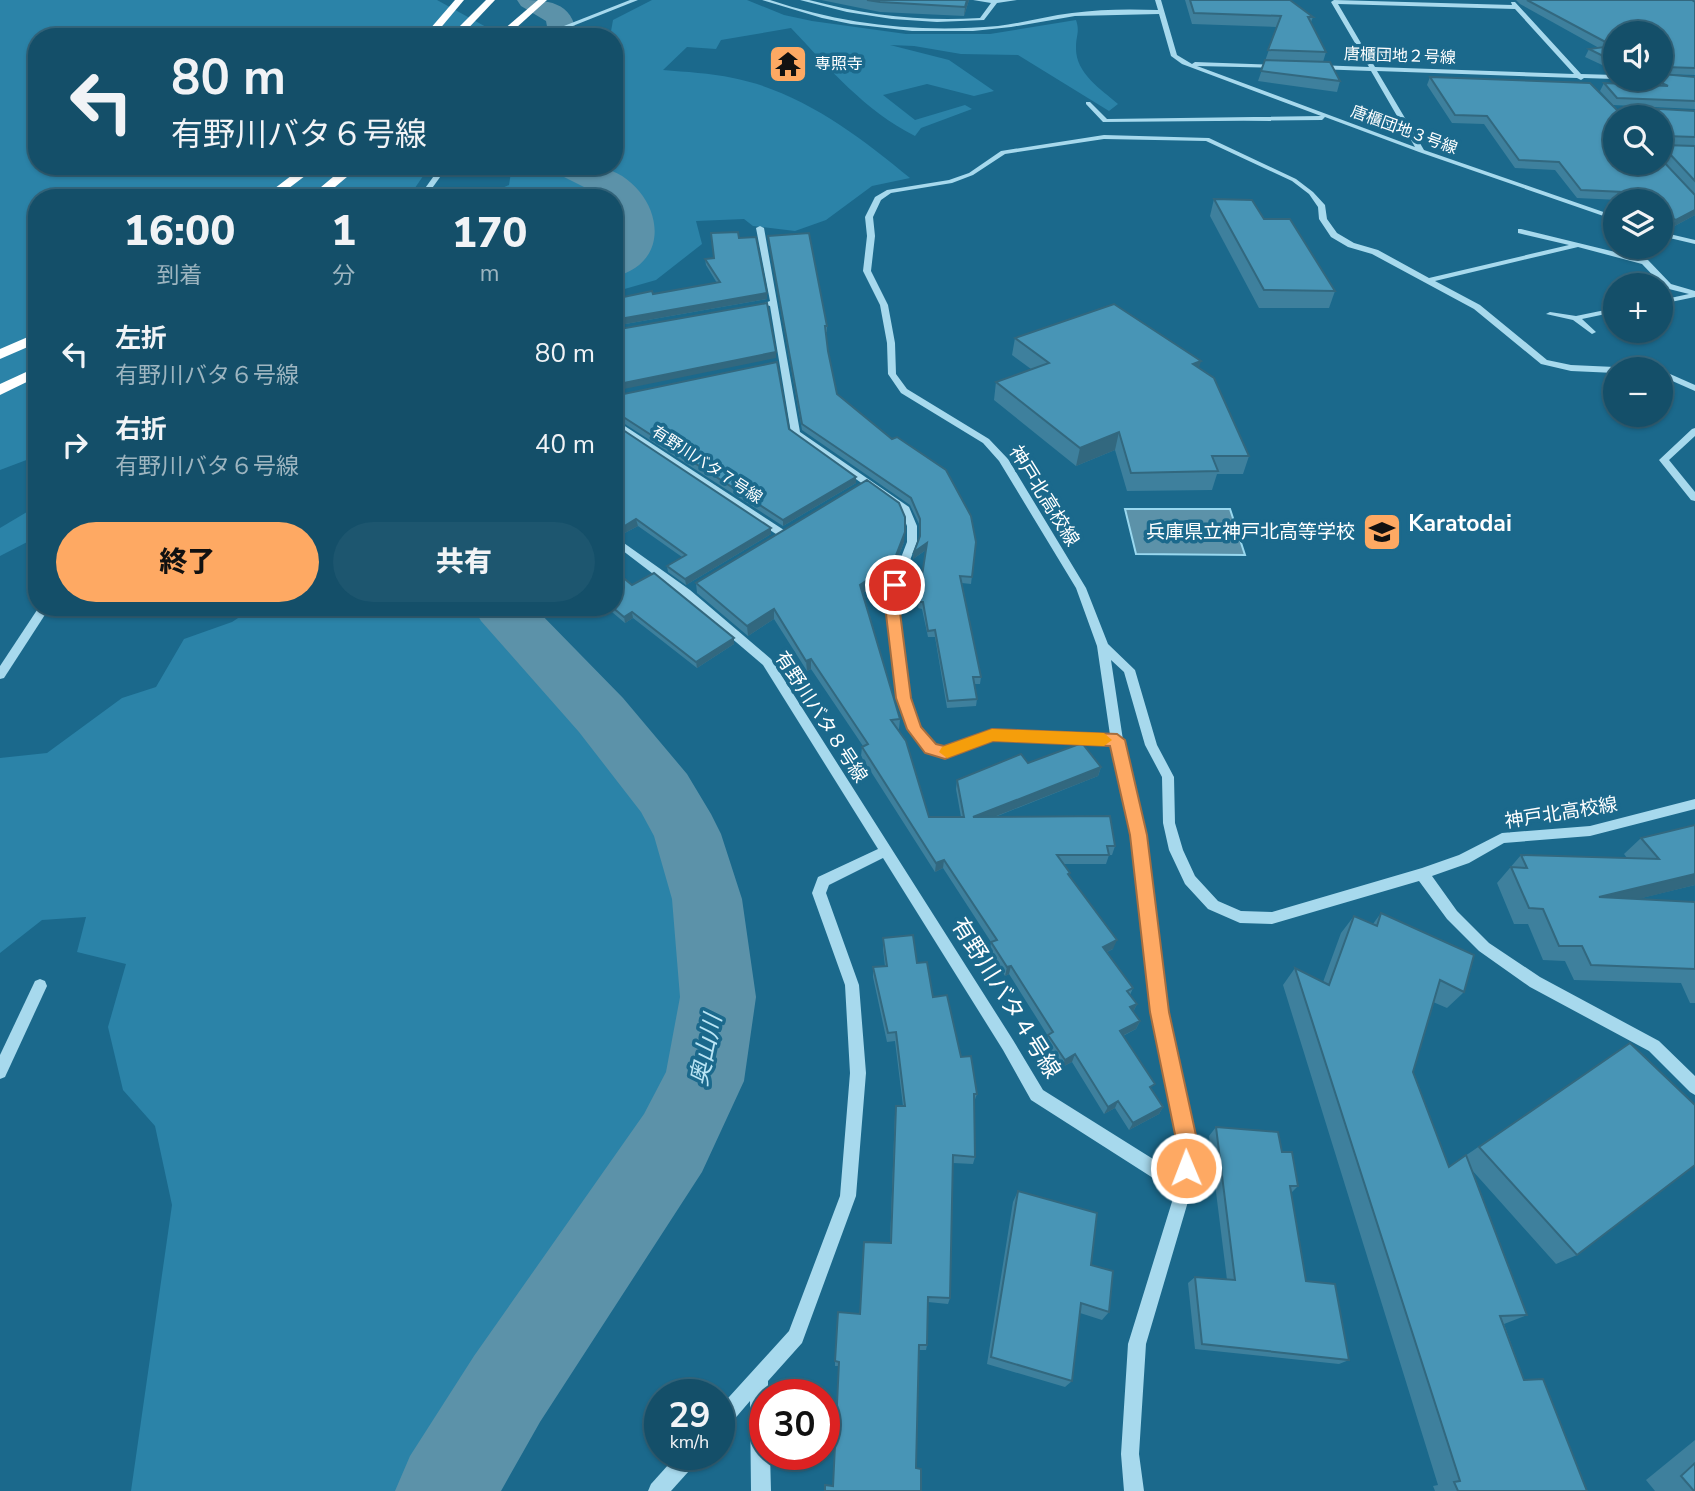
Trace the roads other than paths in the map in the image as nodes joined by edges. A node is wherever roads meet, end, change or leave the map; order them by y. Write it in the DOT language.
graph roads {
  1 [pos="460,0"];
  2 [pos="491,0"];
  3 [pos="537,0"];
  4 [pos="543,0"];
  5 [pos="635,0"];
  6 [pos="765,0"];
  7 [pos="803,0"];
  8 [pos="976,0"];
  9 [pos="1014,0"];
  10 [pos="1158,0"];
  11 [pos="1510,0"];
  12 [pos="1334,1"];
  13 [pos="995,2"];
  14 [pos="1517,7"];
  15 [pos="1161,12"];
  16 [pos="436,28"];
  17 [pos="463,28"];
  18 [pos="509,28"];
  19 [pos="510,28"];
  20 [pos="559,28"];
  21 [pos="1184,63"];
  22 [pos="1292,67"];
  23 [pos="1305,67"];
  24 [pos="1373,69"];
  25 [pos="1579,76"];
  26 [pos="1603,77"];
  27 [pos="1587,84"];
  28 [pos="1088,103"];
  29 [pos="1329,118"];
  30 [pos="1421,151"];
  31 [pos="300,175"];
  32 [pos="343,175"];
  33 [pos="280,189"];
  34 [pos="325,189"];
  35 [pos="1603,214"];
  36 [pos="760,228"];
  37 [pos="1521,231"];
  38 [pos="1673,237"];
  39 [pos="1695,242"];
  40 [pos="1579,245"];
  41 [pos="1429,280"];
  42 [pos="1695,294"];
  43 [pos="1673,299"];
  44 [pos="774,303"];
  45 [pos="760,305"];
  46 [pos="1603,312"];
  47 [pos="1550,314"];
  48 [pos="1576,318"];
  49 [pos="1592,332"];
  50 [pos="28,341"];
  51 [pos="0,355"];
  52 [pos="784,362"];
  53 [pos="771,365"];
  54 [pos="1603,369"];
  55 [pos="28,376"];
  56 [pos="1673,378"];
  57 [pos="1695,388"];
  58 [pos="0,390"];
  59 [pos="623,428"];
  60 [pos="1695,431"];
  61 [pos="866,484"];
  62 [pos="854,491"];
  63 [pos="1695,498"];
  64 [pos="795,527"];
  65 [pos="783,534"];
  66 [pos="772,540"];
  67 [pos="623,545"];
  68 [pos="39,616"];
  69 [pos="1102,646"];
  70 [pos="0,675"];
  71 [pos="1117,740"];
  72 [pos="1695,804"];
  73 [pos="887,851"];
  74 [pos="1422,874"];
  75 [pos="40,986"];
  76 [pos="0,1072"];
  77 [pos="1695,1087"];
  78 [pos="1184,1188"];
  79 [pos="759,1378"];
  80 [pos="735,1404"];
  81 [pos="677,1470"];
  82 [pos="658,1491"];
  83 [pos="761,1491"];
  84 [pos="1133,1491"];
  1 -- 16 [label="highway"];
  2 -- 17 [label="highway"];
  3 -- 18 [label="highway"];
  4 -- 19 [label="highway"];
  5 -- 20 [label="street"];
  6 -- 15 [label="street"];
  7 -- 13 [label="street"];
  8 -- 13 [label="street"];
  9 -- 13 [label="street"];
  10 -- 15 [label="street"];
  11 -- 14 [label="street"];
  12 -- 14 [label="street"];
  12 -- 24 [label="street"];
  14 -- 25 [label="street"];
  15 -- 21 [label="street"];
  21 -- 22 [label="street"];
  21 -- 29 [label="street, 唐櫃団地３号線"];
  23 -- 24 [label="street, 唐櫃団地２号線"];
  24 -- 25 [label="street, 唐櫃団地２号線"];
  24 -- 30 [label="street"];
  25 -- 26 [label="street, 唐櫃団地２号線"];
  25 -- 27 [label="street"];
  28 -- 29 [label="street"];
  29 -- 30 [label="street, 唐櫃団地３号線"];
  30 -- 35 [label="street, 唐櫃団地３号線"];
  31 -- 33 [label="highway"];
  32 -- 34 [label="highway"];
  36 -- 44 [label="street"];
  37 -- 40 [label="street"];
  38 -- 39 [label="street"];
  40 -- 41 [label="street"];
  40 -- 42 [label="street"];
  41 -- 54 [label="street, 神戸北高校線"];
  41 -- 69 [label="street, 神戸北高校線"];
  42 -- 43 [label="street"];
  44 -- 45 [label="street"];
  44 -- 52 [label="street"];
  46 -- 48 [label="street"];
  47 -- 48 [label="street"];
  48 -- 49 [label="street"];
  50 -- 51 [label="highway"];
  52 -- 53 [label="street"];
  52 -- 61 [label="street"];
  55 -- 58 [label="highway"];
  56 -- 57 [label="street"];
  59 -- 65 [label="street, 有野川バタ７号線"];
  60 -- 63 [label="street"];
  61 -- 62 [label="street"];
  61 -- 71 [label="street"];
  64 -- 65 [label="street"];
  65 -- 66 [label="street"];
  67 -- 73 [label="street, 有野川バタ８号線"];
  68 -- 70 [label="street"];
  69 -- 71 [label="street"];
  69 -- 74 [label="street, 神戸北高校線"];
  71 -- 78 [label="street"];
  72 -- 74 [label="street, 神戸北高校線"];
  73 -- 78 [label="street, 有野川バタ４号線"];
  73 -- 79 [label="street"];
  74 -- 77 [label="street"];
  75 -- 76 [label="street"];
  78 -- 84 [label="street"];
  79 -- 80 [label="street"];
  79 -- 83 [label="street"];
  81 -- 82 [label="street"];
}
